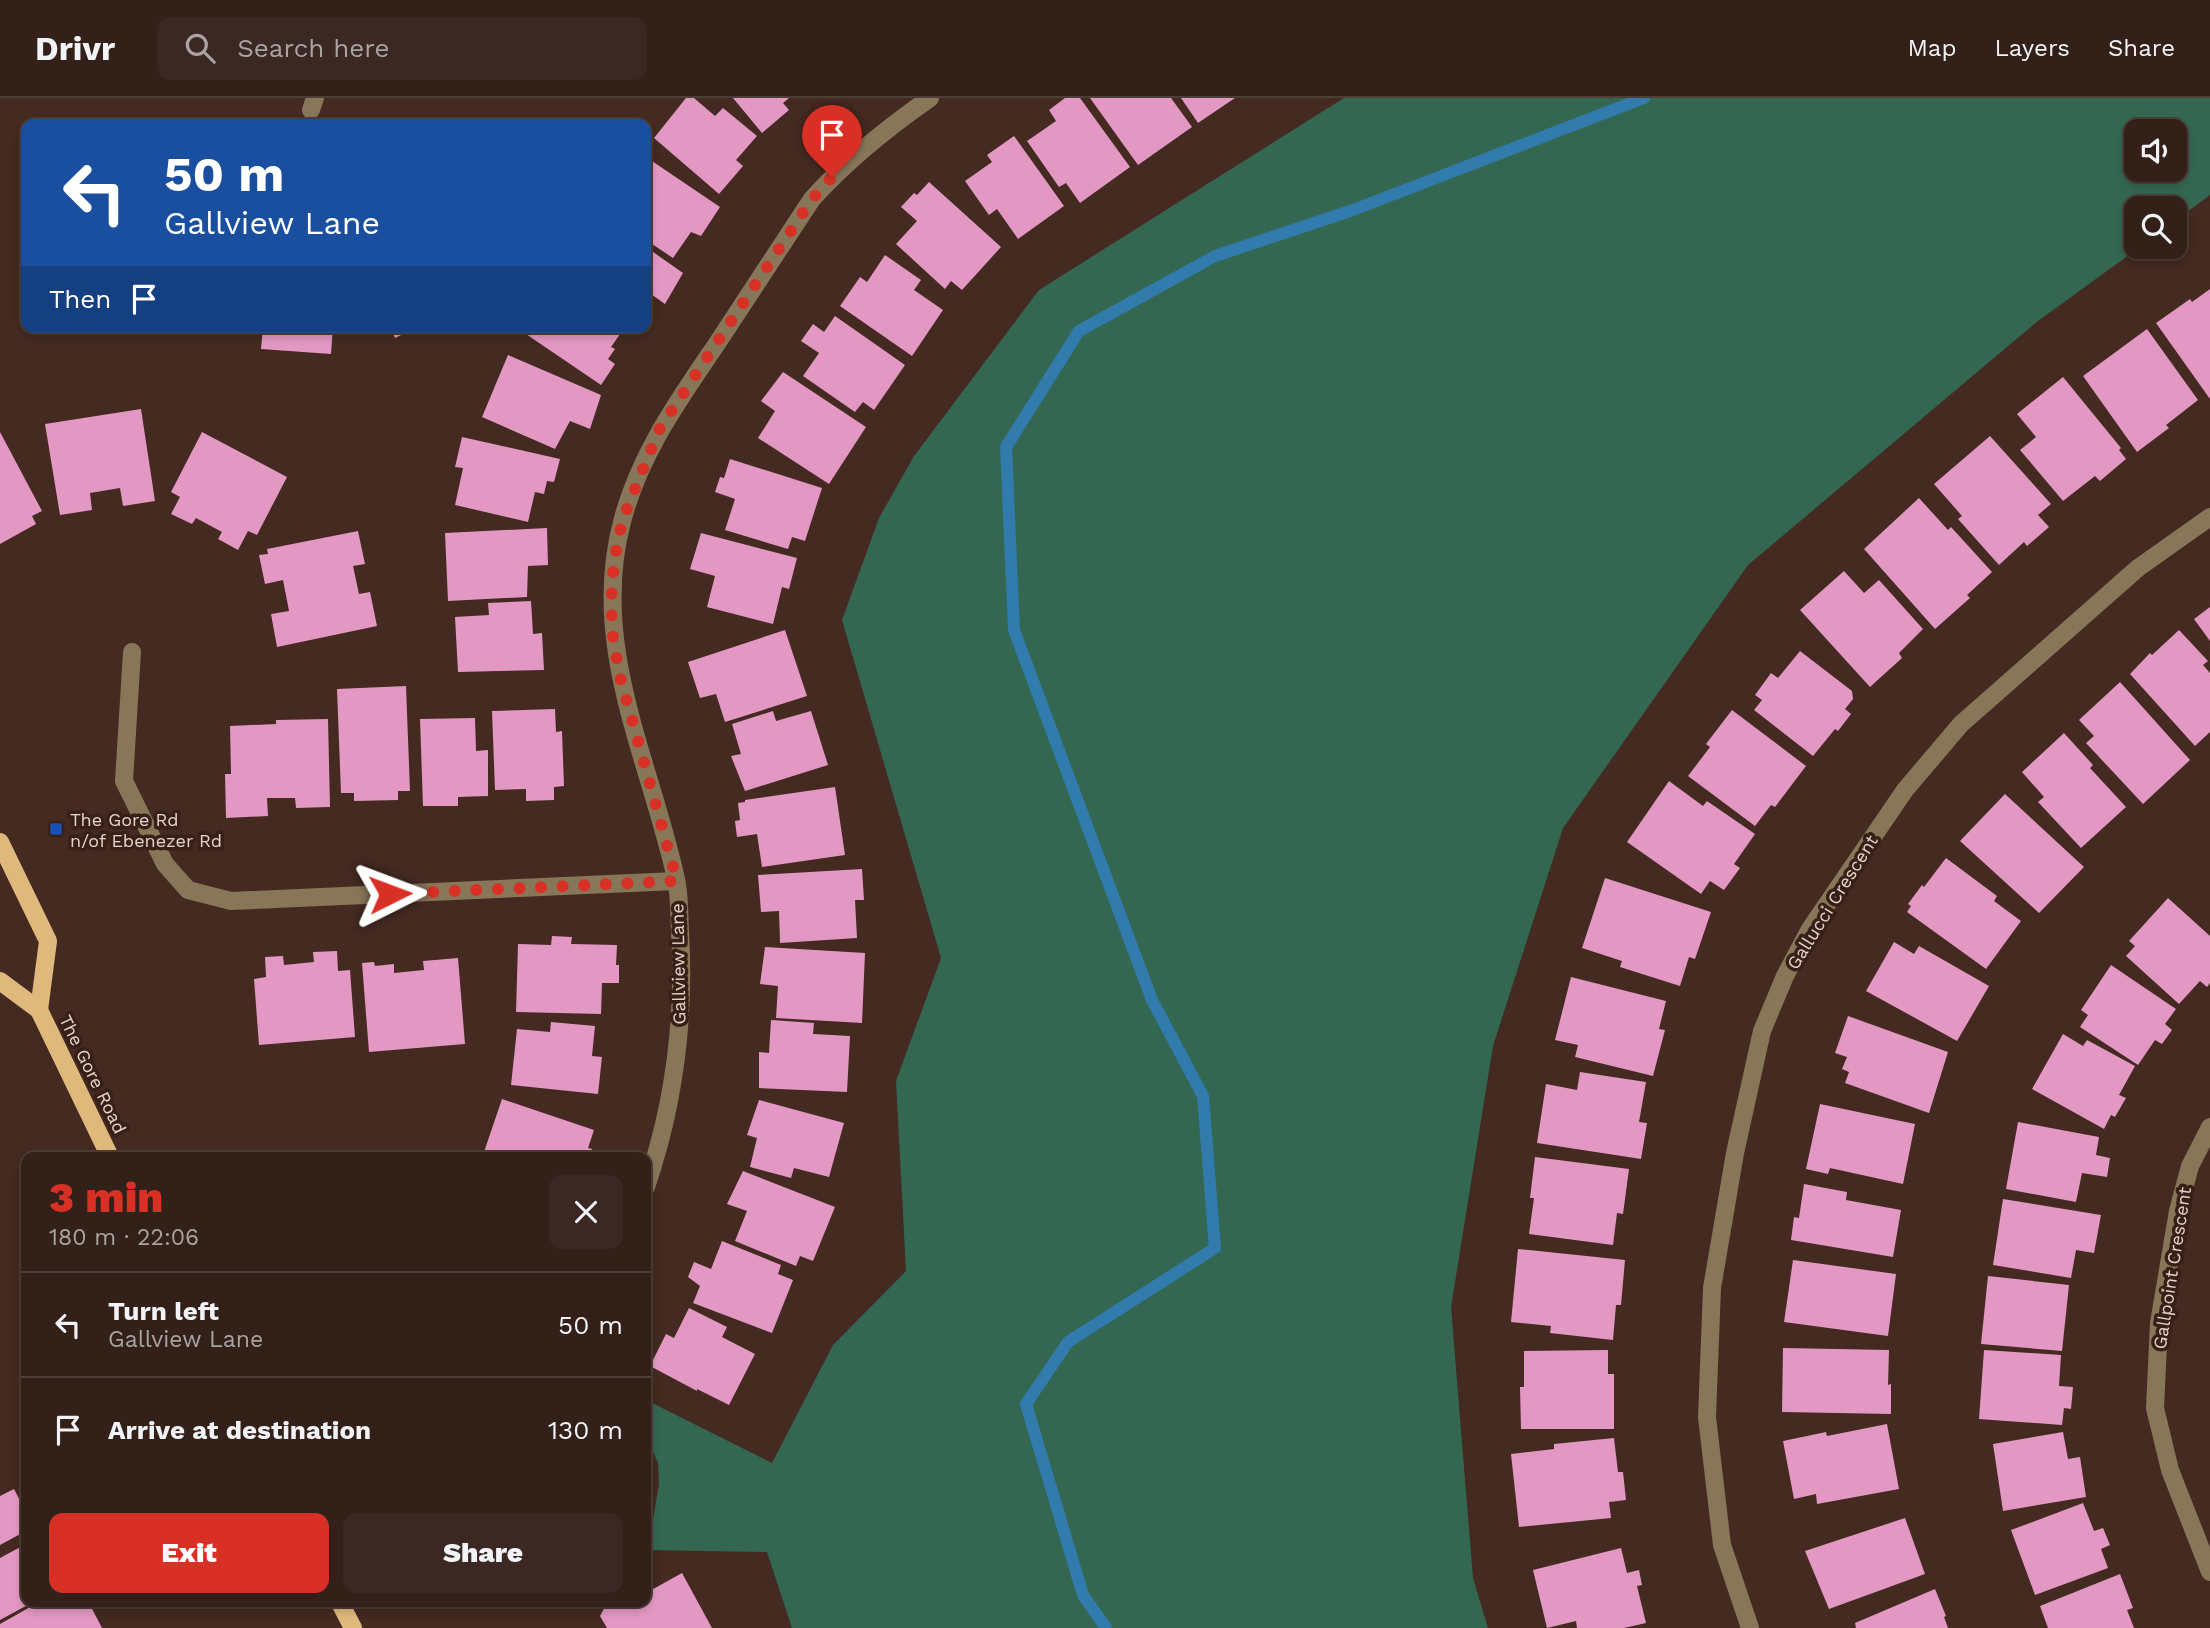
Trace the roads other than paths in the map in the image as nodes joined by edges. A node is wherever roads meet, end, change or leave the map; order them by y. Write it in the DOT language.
graph roads {
  1 [pos="930,98"];
  2 [pos="2210,517"];
  3 [pos="132,652"];
  4 [pos="0,842"];
  5 [pos="677,881"];
  6 [pos="0,981"];
  7 [pos="39,1010"];
  8 [pos="2210,1127"];
  9 [pos="108,1152"];
  10 [pos="651,1172"];
  11 [pos="2210,1573"];
  12 [pos="342,1607"];
  13 [pos="353,1628"];
  14 [pos="1750,1628"];
  1 -- 5 [label="street, Gallview Lane"];
  2 -- 14 [label="street, Gallucci Crescent"];
  3 -- 5 [label="street"];
  4 -- 7 [label="main road, The Gore Road"];
  5 -- 10 [label="street, Gallview Lane"];
  6 -- 7 [label="main road, The Gore Road"];
  7 -- 9 [label="main road, The Gore Road"];
  8 -- 11 [label="street, Gallpoint Crescent"];
  12 -- 13 [label="main road"];
}
